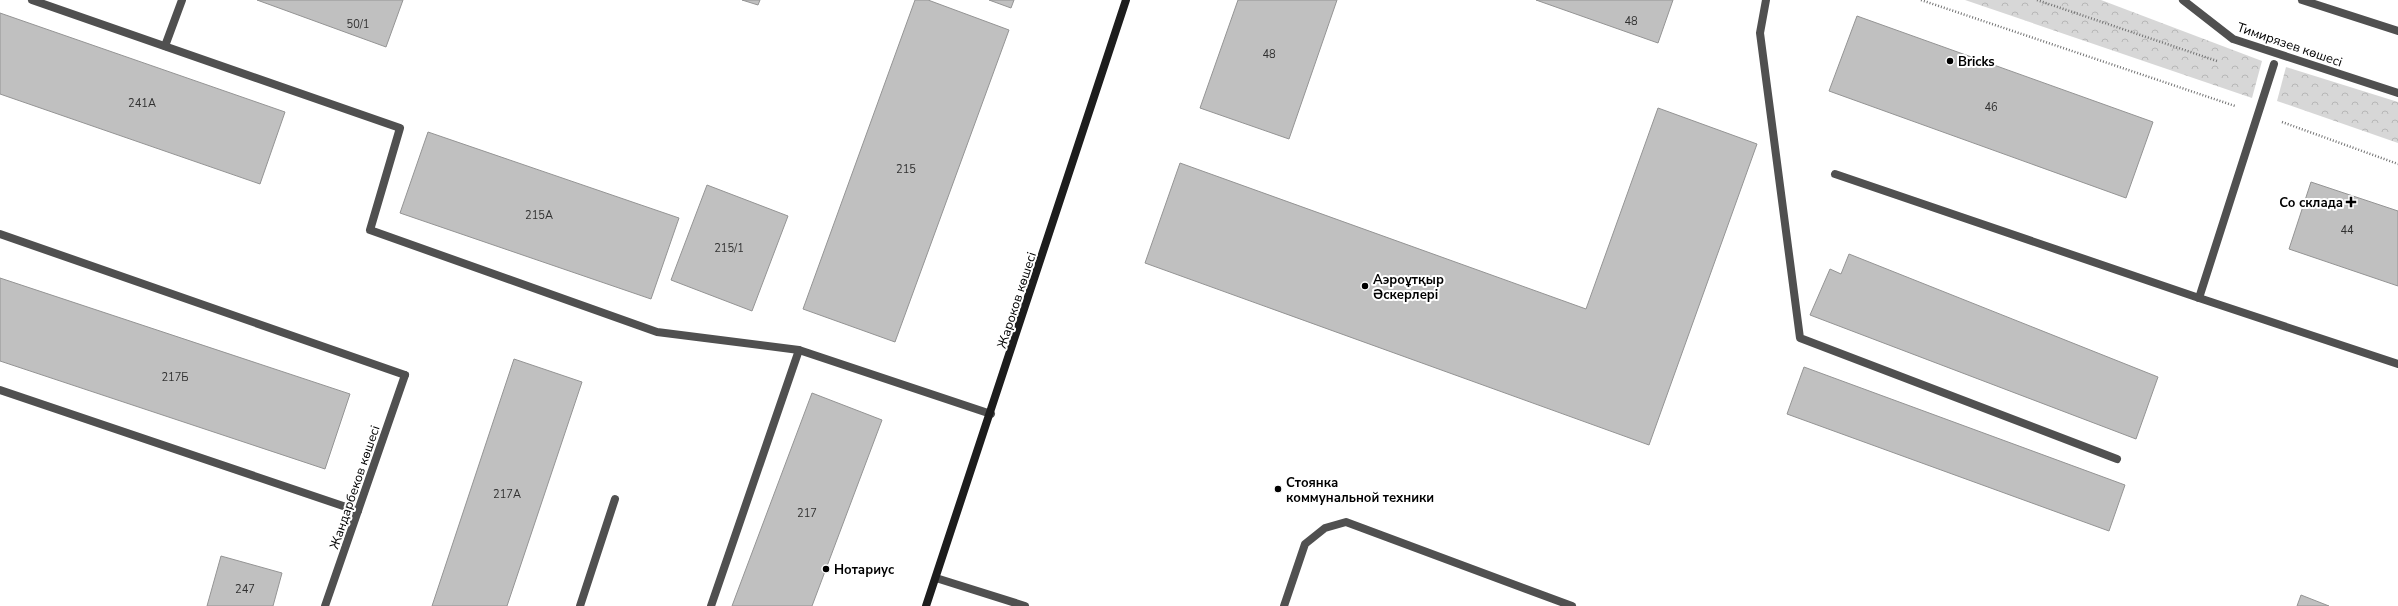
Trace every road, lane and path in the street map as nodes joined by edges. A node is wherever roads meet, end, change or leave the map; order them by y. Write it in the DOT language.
graph roads {
  1 [pos="32,0"];
  2 [pos="182,0"];
  3 [pos="1126,0"];
  4 [pos="1766,0"];
  5 [pos="1921,0"];
  6 [pos="2183,0"];
  7 [pos="2302,0"];
  8 [pos="2398,31"];
  9 [pos="165,46"];
  10 [pos="2274,64"];
  11 [pos="2398,93"];
  12 [pos="2259,114"];
  13 [pos="2398,164"];
  14 [pos="1835,174"];
  15 [pos="0,234"];
  16 [pos="2199,298"];
  17 [pos="799,350"];
  18 [pos="2398,364"];
  19 [pos="0,390"];
  20 [pos="991,414"];
  21 [pos="2117,459"];
  22 [pos="615,500"];
  23 [pos="358,511"];
  24 [pos="936,578"];
  25 [pos="325,606"];
  26 [pos="580,606"];
  27 [pos="711,606"];
  28 [pos="926,606"];
  29 [pos="1025,606"];
  30 [pos="1284,606"];
  31 [pos="1572,606"];
  1 -- 9 [label="street"];
  2 -- 9 [label="street"];
  3 -- 20 [label="main road, Жароков көшесі"];
  4 -- 21 [label="street"];
  5 -- 12 [label="path"];
  6 -- 11 [label="street, Тимирязев көшесі"];
  7 -- 8 [label="street"];
  9 -- 17 [label="street"];
  10 -- 12 [label="street"];
  12 -- 13 [label="path"];
  12 -- 16 [label="street"];
  14 -- 16 [label="street"];
  15 -- 23 [label="street, Жандарбеков көшесі"];
  16 -- 18 [label="street"];
  17 -- 20 [label="street"];
  17 -- 27 [label="street"];
  19 -- 23 [label="street"];
  20 -- 24 [label="main road, Жароков көшесі"];
  22 -- 26 [label="street"];
  23 -- 25 [label="street, Жандарбеков көшесі"];
  24 -- 28 [label="main road, Жароков көшесі"];
  24 -- 29 [label="street"];
  30 -- 31 [label="street"];
}
